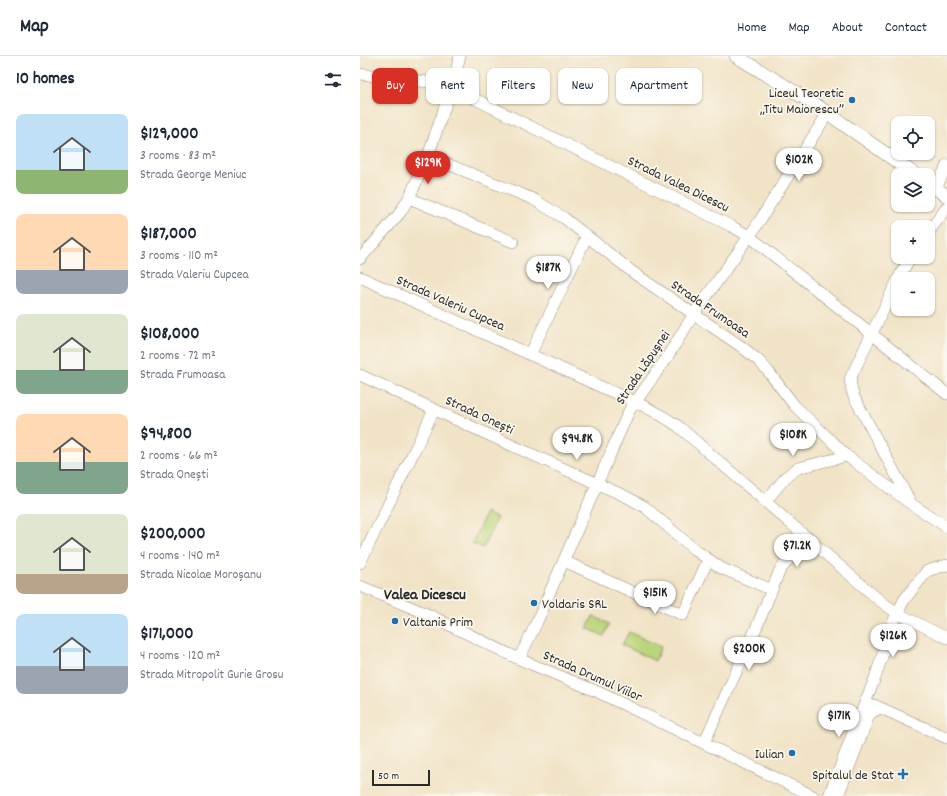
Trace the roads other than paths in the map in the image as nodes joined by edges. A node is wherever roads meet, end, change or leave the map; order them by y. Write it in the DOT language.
graph roads {
  1 [pos="460,56"];
  2 [pos="736,56"];
  3 [pos="457,68"];
  4 [pos="360,74"];
  5 [pos="426,82"];
  6 [pos="479,101"];
  7 [pos="446,104"];
  8 [pos="828,113"];
  9 [pos="428,156"];
  10 [pos="947,165"];
  11 [pos="906,168"];
  12 [pos="935,182"];
  13 [pos="935,188"];
  14 [pos="947,196"];
  15 [pos="410,198"];
  16 [pos="947,207"];
  17 [pos="935,223"];
  18 [pos="587,236"];
  19 [pos="749,236"];
  20 [pos="513,242"];
  21 [pos="360,259"];
  22 [pos="907,264"];
  23 [pos="360,277"];
  24 [pos="694,314"];
  25 [pos="871,333"];
  26 [pos="530,355"];
  27 [pos="360,375"];
  28 [pos="947,394"];
  29 [pos="636,401"];
  30 [pos="434,410"];
  31 [pos="847,456"];
  32 [pos="597,483"];
  33 [pos="765,502"];
  34 [pos="911,504"];
  35 [pos="947,527"];
  36 [pos="807,537"];
  37 [pos="708,560"];
  38 [pos="564,561"];
  39 [pos="360,563"];
  40 [pos="947,565"];
  41 [pos="360,586"];
  42 [pos="772,590"];
  43 [pos="897,613"];
  44 [pos="947,638"];
  45 [pos="519,659"];
  46 [pos="869,695"];
  47 [pos="877,707"];
  48 [pos="860,715"];
  49 [pos="947,738"];
  50 [pos="704,743"];
  51 [pos="813,796"];
  52 [pos="829,796"];
  53 [pos="838,796"];
  1 -- 3 [label="street"];
  2 -- 8 [label="main road"];
  4 -- 5 [label="street, Strada Valea Dicescu"];
  6 -- 19 [label="street, Strada Valea Dicescu"];
  7 -- 9 [label="street"];
  8 -- 11 [label="main road"];
  8 -- 19 [label="street, Strada Lăpușnei"];
  9 -- 15 [label="street"];
  9 -- 18 [label="street, Strada Frumoasa"];
  10 -- 12 [label="street"];
  13 -- 14 [label="main road"];
  15 -- 20 [label="street"];
  15 -- 21 [label="street"];
  16 -- 17 [label="street"];
  18 -- 24 [label="street, Strada Frumoasa"];
  18 -- 26 [label="street"];
  19 -- 24 [label="street, Strada Lăpușnei"];
  19 -- 25 [label="street, Strada Valea Dicescu"];
  22 -- 25 [label="street"];
  23 -- 26 [label="street, Strada Valeriu Cupcea"];
  24 -- 29 [label="street, Strada Lăpușnei"];
  24 -- 31 [label="street, Strada Frumoasa"];
  25 -- 28 [label="street, Strada Valea Dicescu"];
  25 -- 34 [label="street"];
  26 -- 29 [label="street, Strada Valeriu Cupcea"];
  27 -- 30 [label="street, Strada Onești"];
  29 -- 32 [label="street, Strada Lăpușnei"];
  29 -- 33 [label="street, Strada Valeriu Cupcea"];
  30 -- 32 [label="street, Strada Onești"];
  30 -- 39 [label="street"];
  31 -- 33 [label="street"];
  31 -- 34 [label="street, Strada Frumoasa"];
  32 -- 37 [label="street, Strada Onești"];
  32 -- 38 [label="street, Strada Lăpușnei"];
  33 -- 36 [label="street, Strada Valeriu Cupcea"];
  34 -- 35 [label="street, Strada Frumoasa"];
  36 -- 42 [label="street"];
  36 -- 43 [label="street, Strada Valeriu Cupcea"];
  37 -- 38 [label="street"];
  37 -- 42 [label="street, Strada Onești"];
  38 -- 45 [label="street, Strada Lăpușnei"];
  40 -- 43 [label="street"];
  41 -- 45 [label="street, Strada Drumul Viilor"];
  42 -- 50 [label="street"];
  43 -- 44 [label="street, Strada Valeriu Cupcea"];
  43 -- 46 [label="street"];
  45 -- 50 [label="street, Strada Drumul Viilor"];
  46 -- 47 [label="street"];
  46 -- 48 [label="street"];
  47 -- 48 [label="street"];
  47 -- 49 [label="street"];
  47 -- 53 [label="street"];
  48 -- 52 [label="street"];
  50 -- 51 [label="street, Strada Drumul Viilor"];
}
